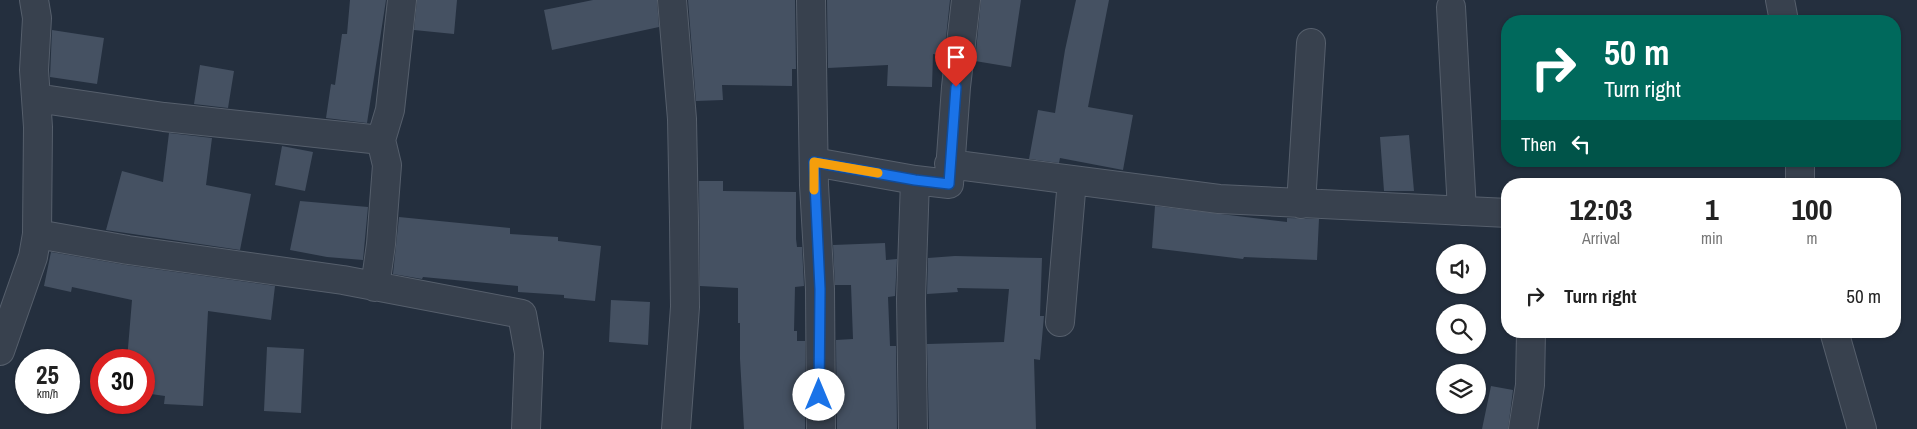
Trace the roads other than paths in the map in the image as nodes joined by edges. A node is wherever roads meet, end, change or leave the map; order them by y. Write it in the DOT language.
graph roads {
  1 [pos="34,0"];
  2 [pos="402,0"];
  3 [pos="672,0"];
  4 [pos="810,0"];
  5 [pos="966,0"];
  6 [pos="1780,0"];
  7 [pos="1451,7"];
  8 [pos="1783,15"];
  9 [pos="1311,43"];
  10 [pos="36,98"];
  11 [pos="381,140"];
  12 [pos="814,162"];
  13 [pos="949,164"];
  14 [pos="915,180"];
  15 [pos="1072,180"];
  16 [pos="1301,204"];
  17 [pos="1462,211"];
  18 [pos="1501,213"];
  19 [pos="37,234"];
  20 [pos="375,287"];
  21 [pos="1060,322"];
  22 [pos="1531,338"];
  23 [pos="1836,338"];
  24 [pos="0,351"];
  25 [pos="526,429"];
  26 [pos="676,429"];
  27 [pos="821,429"];
  28 [pos="913,429"];
  29 [pos="1523,429"];
  30 [pos="1862,429"];
  1 -- 10 [label="street"];
  2 -- 11 [label="street"];
  3 -- 26 [label="street"];
  4 -- 12 [label="street"];
  5 -- 13 [label="street"];
  6 -- 8 [label="street"];
  7 -- 17 [label="street"];
  9 -- 16 [label="street"];
  10 -- 11 [label="street"];
  10 -- 19 [label="street"];
  11 -- 20 [label="street"];
  12 -- 14 [label="street"];
  12 -- 27 [label="street"];
  13 -- 14 [label="street"];
  13 -- 15 [label="street"];
  14 -- 28 [label="street"];
  15 -- 16 [label="street"];
  15 -- 21 [label="street"];
  16 -- 17 [label="street"];
  17 -- 18 [label="street"];
  19 -- 20 [label="street"];
  19 -- 24 [label="street"];
  20 -- 25 [label="street"];
  22 -- 29 [label="street"];
  23 -- 30 [label="street"];
}
